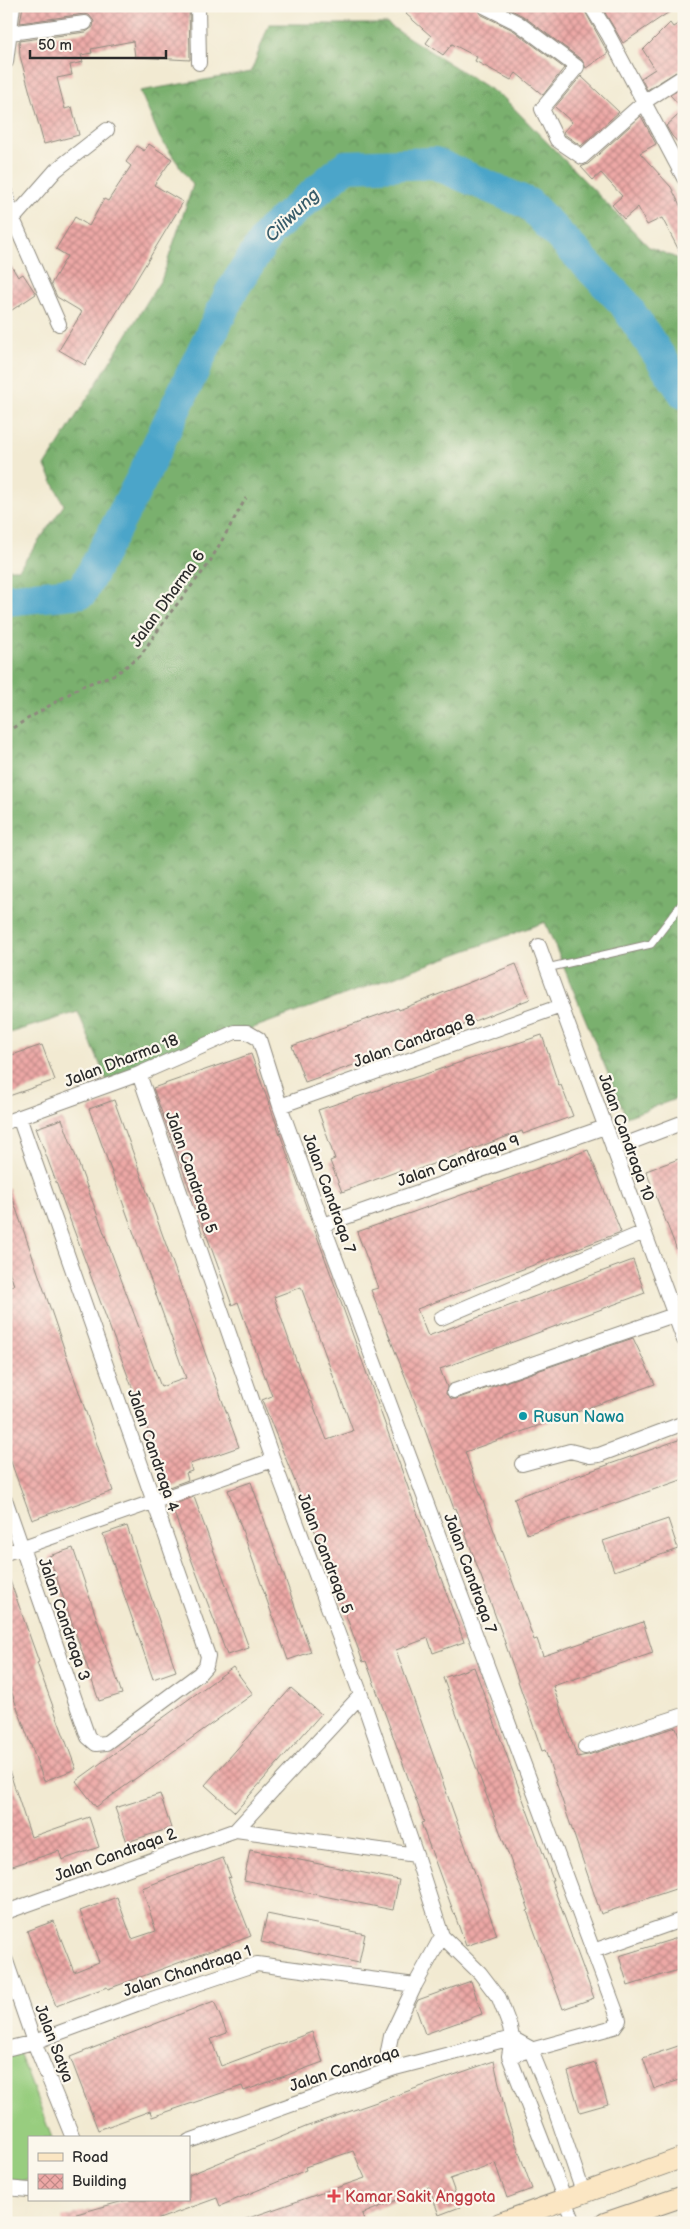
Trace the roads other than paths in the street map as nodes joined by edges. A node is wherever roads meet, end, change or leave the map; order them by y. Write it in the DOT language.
graph roads {
  1 [pos="198,6"];
  2 [pos="484,6"];
  3 [pos="591,6"];
  4 [pos="11,8"];
  5 [pos="86,23"];
  6 [pos="10,33"];
  7 [pos="6,62"];
  8 [pos="199,63"];
  9 [pos="684,76"];
  10 [pos="644,102"];
  11 [pos="107,130"];
  12 [pos="684,178"];
  13 [pos="7,199"];
  14 [pos="13,219"];
  15 [pos="59,324"];
  16 [pos="684,900"];
  17 [pos="539,946"];
  18 [pos="547,968"];
  19 [pos="561,1006"];
  20 [pos="247,1032"];
  21 [pos="140,1074"];
  22 [pos="280,1106"];
  23 [pos="13,1119"];
  24 [pos="684,1122"];
  25 [pos="605,1127"];
  26 [pos="613,1149"];
  27 [pos="323,1225"];
  28 [pos="644,1232"];
  29 [pos="674,1315"];
  30 [pos="441,1318"];
  31 [pos="684,1340"];
  32 [pos="454,1390"];
  33 [pos="684,1423"];
  34 [pos="273,1460"];
  35 [pos="522,1464"];
  36 [pos="6,1502"];
  37 [pos="154,1503"];
  38 [pos="22,1548"];
  39 [pos="6,1553"];
  40 [pos="361,1695"];
  41 [pos="684,1715"];
  42 [pos="96,1744"];
  43 [pos="585,1747"];
  44 [pos="236,1830"];
  45 [pos="416,1855"];
  46 [pos="6,1912"];
  47 [pos="684,1919"];
  48 [pos="442,1936"];
  49 [pos="593,1951"];
  50 [pos="6,1961"];
  51 [pos="415,1984"];
  52 [pos="511,2032"];
  53 [pos="34,2042"];
  54 [pos="530,2048"];
  55 [pos="6,2049"];
  56 [pos="509,2056"];
  57 [pos="396,2068"];
  58 [pos="72,2136"];
  59 [pos="190,2141"];
  60 [pos="684,2157"];
  61 [pos="6,2188"];
  62 [pos="28,2190"];
  63 [pos="574,2195"];
  64 [pos="684,2196"];
  65 [pos="500,2223"];
  66 [pos="574,2223"];
  67 [pos="605,2223"];
  1 -- 8 [label="street"];
  2 -- 10 [label="street"];
  3 -- 10 [label="street"];
  4 -- 6 [label="street"];
  5 -- 6 [label="street"];
  6 -- 7 [label="street"];
  9 -- 10 [label="street"];
  10 -- 12 [label="street"];
  11 -- 14 [label="street"];
  13 -- 14 [label="street"];
  14 -- 15 [label="street"];
  16 -- 18 [label="lane"];
  17 -- 18 [label="street, Jalan Candraqa 10"];
  18 -- 19 [label="street, Jalan Candraqa 10"];
  19 -- 22 [label="street, Jalan Candraqa 8"];
  19 -- 25 [label="street, Jalan Candraqa 10"];
  20 -- 21 [label="street, Jalan Dharma 18"];
  20 -- 22 [label="street, Jalan Candraqa 7"];
  21 -- 23 [label="street, Jalan Dharma 18"];
  21 -- 34 [label="street, Jalan Candraqa 5"];
  22 -- 27 [label="street, Jalan Candraqa 7"];
  23 -- 37 [label="street, Jalan Candraqa 4"];
  24 -- 26 [label="street"];
  25 -- 26 [label="street, Jalan Candraqa 10"];
  25 -- 27 [label="street, Jalan Candraqa 9"];
  26 -- 28 [label="street, Jalan Candraqa 10"];
  27 -- 49 [label="street, Jalan Candraqa 7"];
  28 -- 29 [label="street, Jalan Candraqa 10"];
  28 -- 30 [label="street"];
  29 -- 31 [label="street, Jalan Candraqa 10"];
  29 -- 32 [label="street"];
  33 -- 35 [label="street"];
  34 -- 37 [label="street"];
  34 -- 40 [label="street, Jalan Candraqa 5"];
  36 -- 38 [label="street, Jalan Candraqa 3"];
  37 -- 38 [label="street"];
  37 -- 42 [label="street, Jalan Candraqa 4"];
  38 -- 39 [label="street"];
  38 -- 42 [label="street, Jalan Candraqa 3"];
  40 -- 44 [label="street, Jalan Candraqa 2"];
  40 -- 45 [label="street, Jalan Candraqa 5"];
  41 -- 43 [label="street"];
  44 -- 45 [label="street, Jalan Candraqa 2"];
  44 -- 46 [label="street, Jalan Candraqa 2"];
  45 -- 48 [label="street, Jalan Candraqa 5"];
  47 -- 49 [label="street"];
  48 -- 51 [label="street"];
  48 -- 52 [label="street, Jalan Candraqa 5"];
  49 -- 54 [label="street, Jalan Candraqa 7"];
  50 -- 53 [label="street, Jalan Satya"];
  51 -- 53 [label="street, Jalan Chandraqa 1"];
  51 -- 57 [label="street"];
  52 -- 54 [label="street"];
  52 -- 56 [label="street"];
  52 -- 57 [label="street, Jalan Candraqa"];
  53 -- 55 [label="street, Jalan Chandraqa 1"];
  53 -- 58 [label="street, Jalan Satya"];
  54 -- 56 [label="street, Jalan Candraqa 7"];
  54 -- 63 [label="street"];
  56 -- 63 [label="street"];
  57 -- 59 [label="street, Jalan Candraqa"];
  60 -- 63 [label="main road"];
  61 -- 62 [label="street"];
  63 -- 65 [label="main road"];
  63 -- 66 [label="street"];
  64 -- 67 [label="main road"];
}
